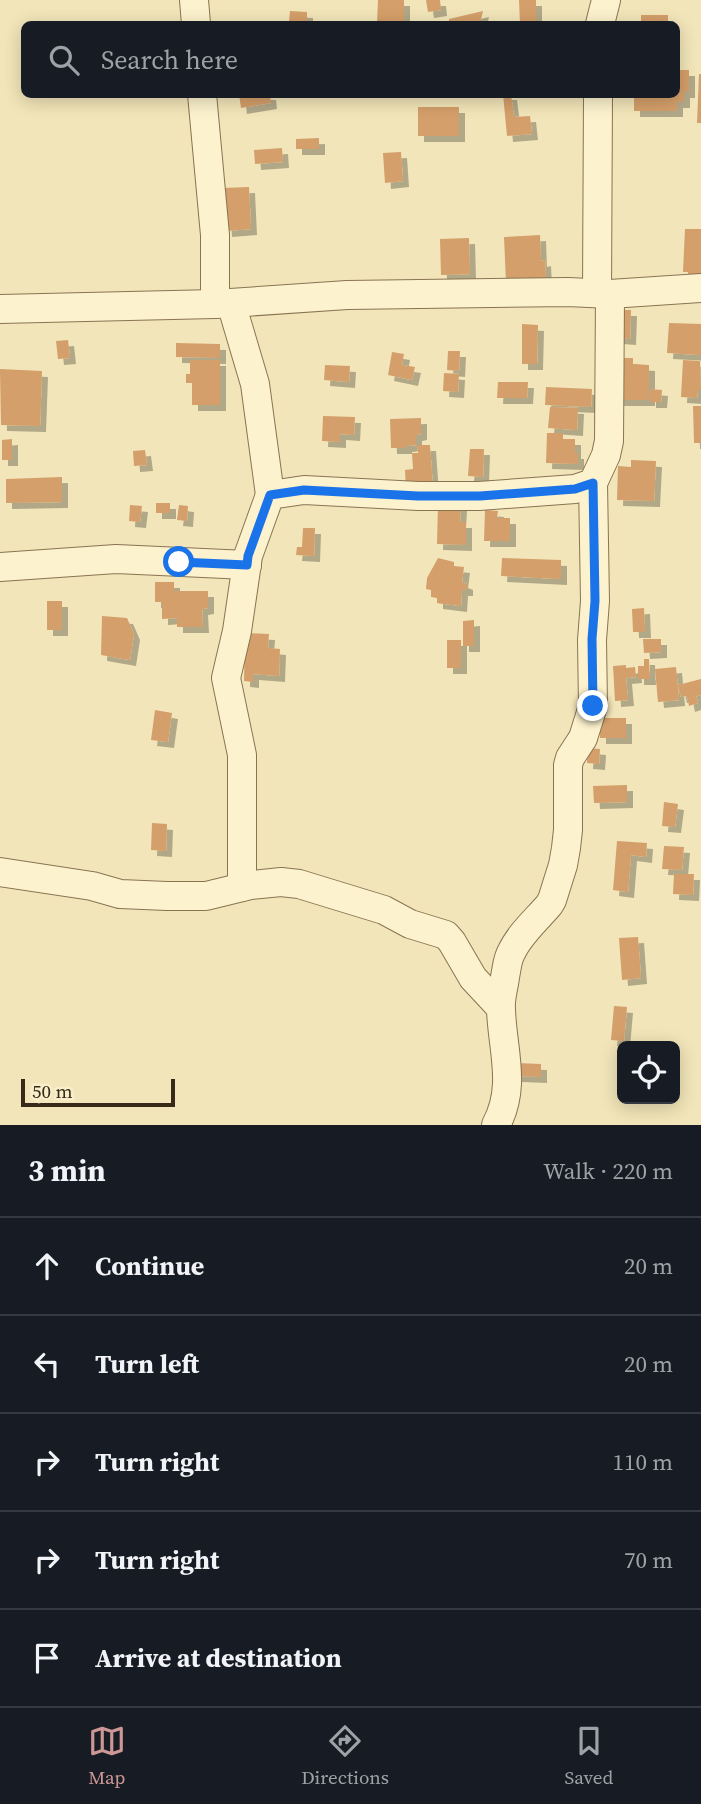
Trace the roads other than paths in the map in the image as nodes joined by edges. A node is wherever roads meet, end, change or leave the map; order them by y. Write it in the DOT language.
graph roads {
  1 [pos="194,0"];
  2 [pos="606,0"];
  3 [pos="197,21"];
  4 [pos="601,21"];
  5 [pos="202,98"];
  6 [pos="598,98"];
  7 [pos="701,288"];
  8 [pos="603,294"];
  9 [pos="223,304"];
  10 [pos="0,309"];
  11 [pos="593,483"];
  12 [pos="270,495"];
  13 [pos="247,565"];
  14 [pos="0,567"];
  15 [pos="0,872"];
  16 [pos="242,887"];
  17 [pos="500,1007"];
  18 [pos="496,1125"];
  1 -- 3 [label="street"];
  2 -- 4 [label="street"];
  5 -- 9 [label="street"];
  6 -- 8 [label="street"];
  7 -- 8 [label="street"];
  8 -- 9 [label="street"];
  8 -- 11 [label="street"];
  9 -- 10 [label="street"];
  9 -- 12 [label="street"];
  11 -- 12 [label="street"];
  11 -- 17 [label="street"];
  12 -- 13 [label="street"];
  13 -- 14 [label="street"];
  13 -- 16 [label="street"];
  15 -- 16 [label="street"];
  16 -- 17 [label="street"];
  17 -- 18 [label="street"];
}
